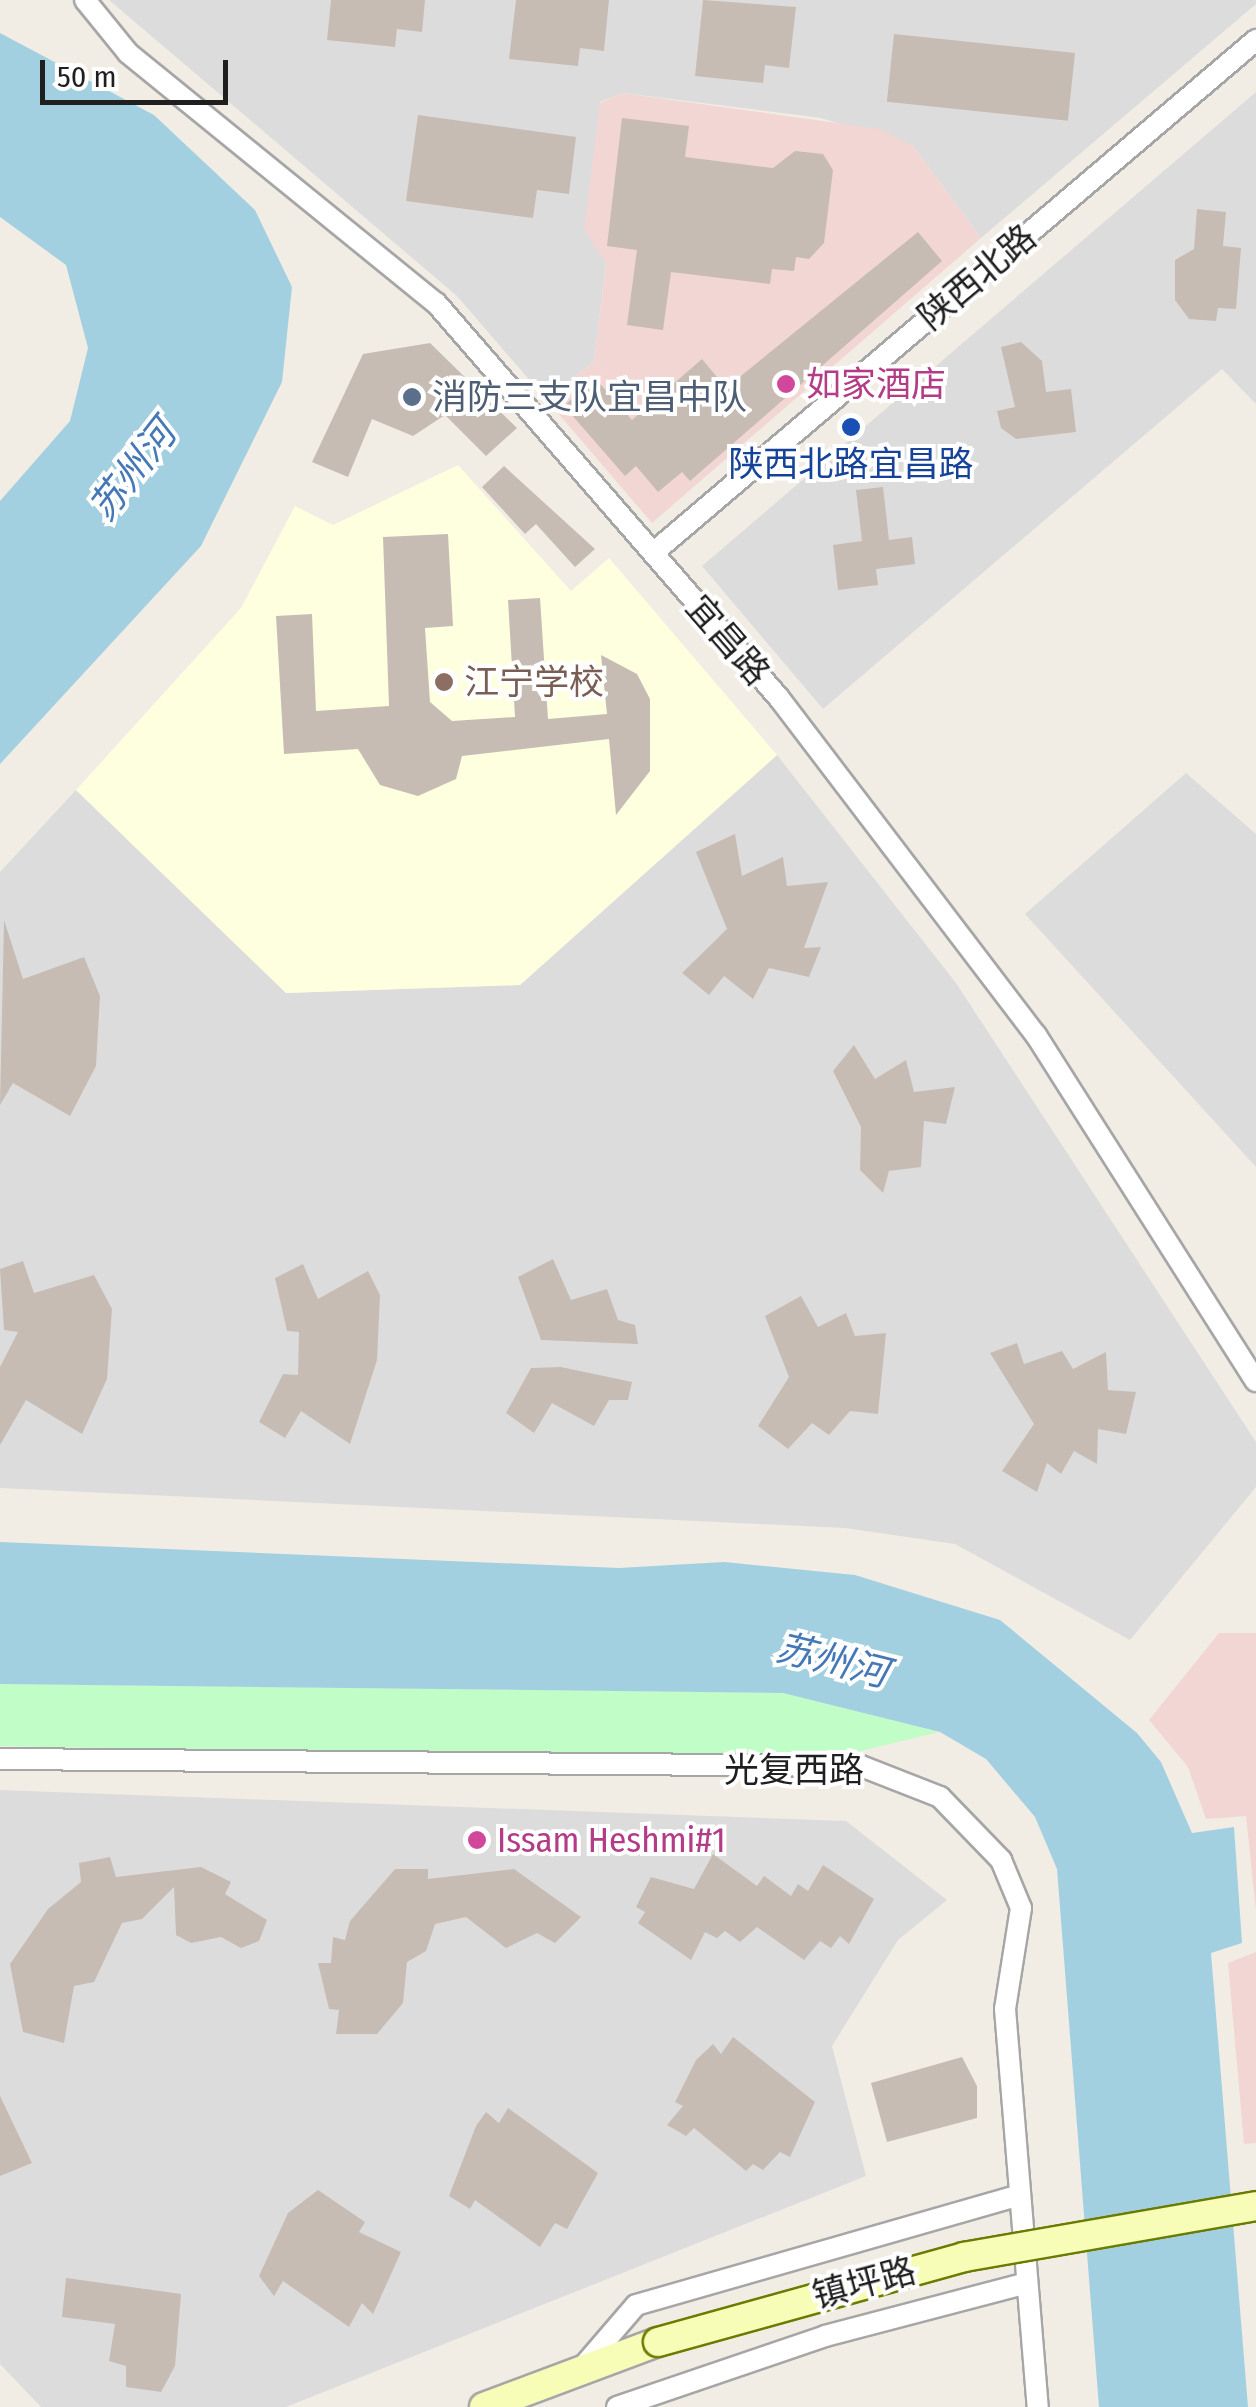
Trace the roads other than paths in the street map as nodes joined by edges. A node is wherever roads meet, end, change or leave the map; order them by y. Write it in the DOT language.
graph roads {
  1 [pos="84,0"];
  2 [pos="1256,40"];
  3 [pos="653,553"];
  4 [pos="1256,1380"];
  5 [pos="0,1758"];
  6 [pos="1020,2195"];
  7 [pos="1256,2206"];
  8 [pos="1027,2283"];
  9 [pos="580,2370"];
  10 [pos="484,2407"];
  11 [pos="616,2407"];
  12 [pos="1038,2407"];
  1 -- 3 [label="street, 宜昌路"];
  2 -- 3 [label="street, 陕西北路"];
  3 -- 4 [label="street, 宜昌路"];
  5 -- 6 [label="street, 光复西路"];
  6 -- 8 [label="street, 光复西路"];
  6 -- 9 [label="street"];
  7 -- 9 [label="main road, 镇坪路, bridge"];
  8 -- 11 [label="street"];
  8 -- 12 [label="street, 光复西路"];
  9 -- 10 [label="main road, 镇坪路"];
}
